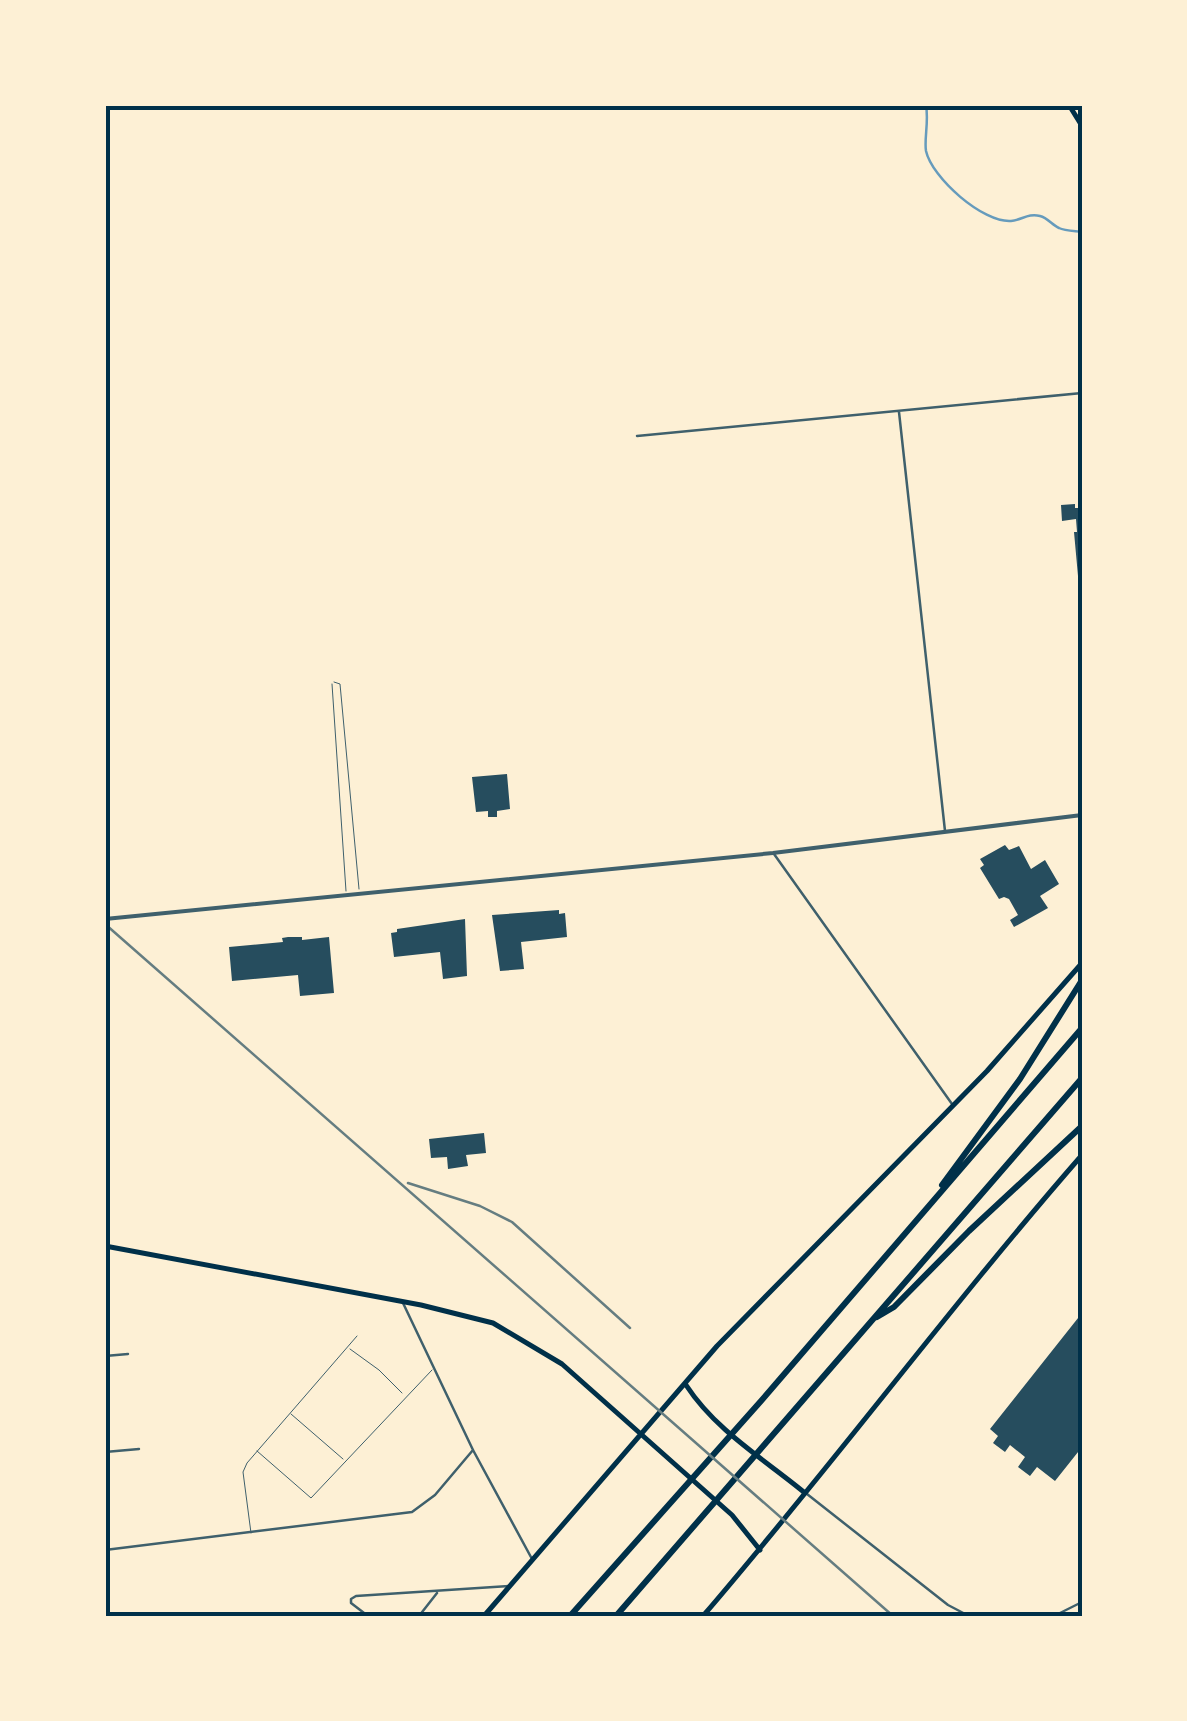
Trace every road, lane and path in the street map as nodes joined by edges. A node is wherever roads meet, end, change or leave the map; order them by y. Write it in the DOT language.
graph roads {
  1 [pos="1070,105"];
  2 [pos="1082,126"];
  3 [pos="1082,393"];
  4 [pos="898,410"];
  5 [pos="637,436"];
  6 [pos="1082,815"];
  7 [pos="945,832"];
  8 [pos="773,852"];
  9 [pos="359,892"];
  10 [pos="346,894"];
  11 [pos="105,919"];
  12 [pos="1082,964"];
  13 [pos="1082,980"];
  14 [pos="1082,1028"];
  15 [pos="1082,1078"];
  16 [pos="953,1106"];
  17 [pos="1082,1126"];
  18 [pos="1082,1155"];
  19 [pos="904,1236"];
  20 [pos="105,1246"];
  21 [pos="402,1302"];
  22 [pos="876,1317"];
  23 [pos="357,1336"];
  24 [pos="347,1349"];
  25 [pos="128,1354"];
  26 [pos="105,1356"];
  27 [pos="435,1368"];
  28 [pos="686,1385"];
  29 [pos="404,1396"];
  30 [pos="289,1412"];
  31 [pos="642,1434"];
  32 [pos="139,1450"];
  33 [pos="473,1450"];
  34 [pos="257,1451"];
  35 [pos="105,1452"];
  36 [pos="345,1460"];
  37 [pos="806,1494"];
  38 [pos="251,1533"];
  39 [pos="105,1550"];
  40 [pos="760,1550"];
  41 [pos="534,1561"];
  42 [pos="510,1586"];
  43 [pos="438,1592"];
  44 [pos="1082,1602"];
  45 [pos="1070,1610"];
  46 [pos="256,1616"];
  47 [pos="262,1616"];
  48 [pos="368,1616"];
  49 [pos="419,1616"];
  50 [pos="484,1616"];
  51 [pos="570,1616"];
  52 [pos="616,1616"];
  53 [pos="702,1616"];
  54 [pos="970,1616"];
  55 [pos="1054,1616"];
  56 [pos="1073,1616"];
  1 -- 2 [label="main road"];
  3 -- 4 [label="street"];
  4 -- 5 [label="street"];
  4 -- 7 [label="street"];
  6 -- 7 [label="street"];
  7 -- 8 [label="street"];
  8 -- 9 [label="street"];
  8 -- 16 [label="street"];
  9 -- 10 [label="street"];
  9 -- 10 [label="lane"];
  10 -- 11 [label="street"];
  12 -- 16 [label="main road"];
  13 -- 19 [label="highway"];
  14 -- 19 [label="highway"];
  15 -- 22 [label="highway"];
  16 -- 28 [label="main road"];
  17 -- 22 [label="highway"];
  18 -- 37 [label="main road"];
  19 -- 51 [label="highway"];
  20 -- 21 [label="main road"];
  21 -- 27 [label="street"];
  21 -- 31 [label="main road"];
  22 -- 52 [label="highway"];
  23 -- 24 [label="lane"];
  24 -- 29 [label="lane"];
  24 -- 30 [label="lane"];
  25 -- 26 [label="street"];
  27 -- 29 [label="lane"];
  27 -- 33 [label="street"];
  28 -- 31 [label="main road"];
  28 -- 37 [label="main road"];
  29 -- 36 [label="lane"];
  30 -- 34 [label="lane"];
  30 -- 36 [label="lane"];
  31 -- 40 [label="main road"];
  31 -- 41 [label="main road"];
  32 -- 35 [label="street"];
  33 -- 38 [label="street"];
  33 -- 41 [label="street"];
  34 -- 36 [label="lane"];
  34 -- 38 [label="lane"];
  37 -- 40 [label="main road"];
  37 -- 54 [label="street"];
  38 -- 39 [label="street"];
  40 -- 53 [label="main road"];
  41 -- 42 [label="main road"];
  42 -- 43 [label="street"];
  42 -- 50 [label="main road"];
  43 -- 48 [label="street"];
  43 -- 49 [label="street"];
  44 -- 45 [label="street"];
  45 -- 55 [label="street"];
  45 -- 56 [label="street"];
  46 -- 47 [label="lane"];
}
